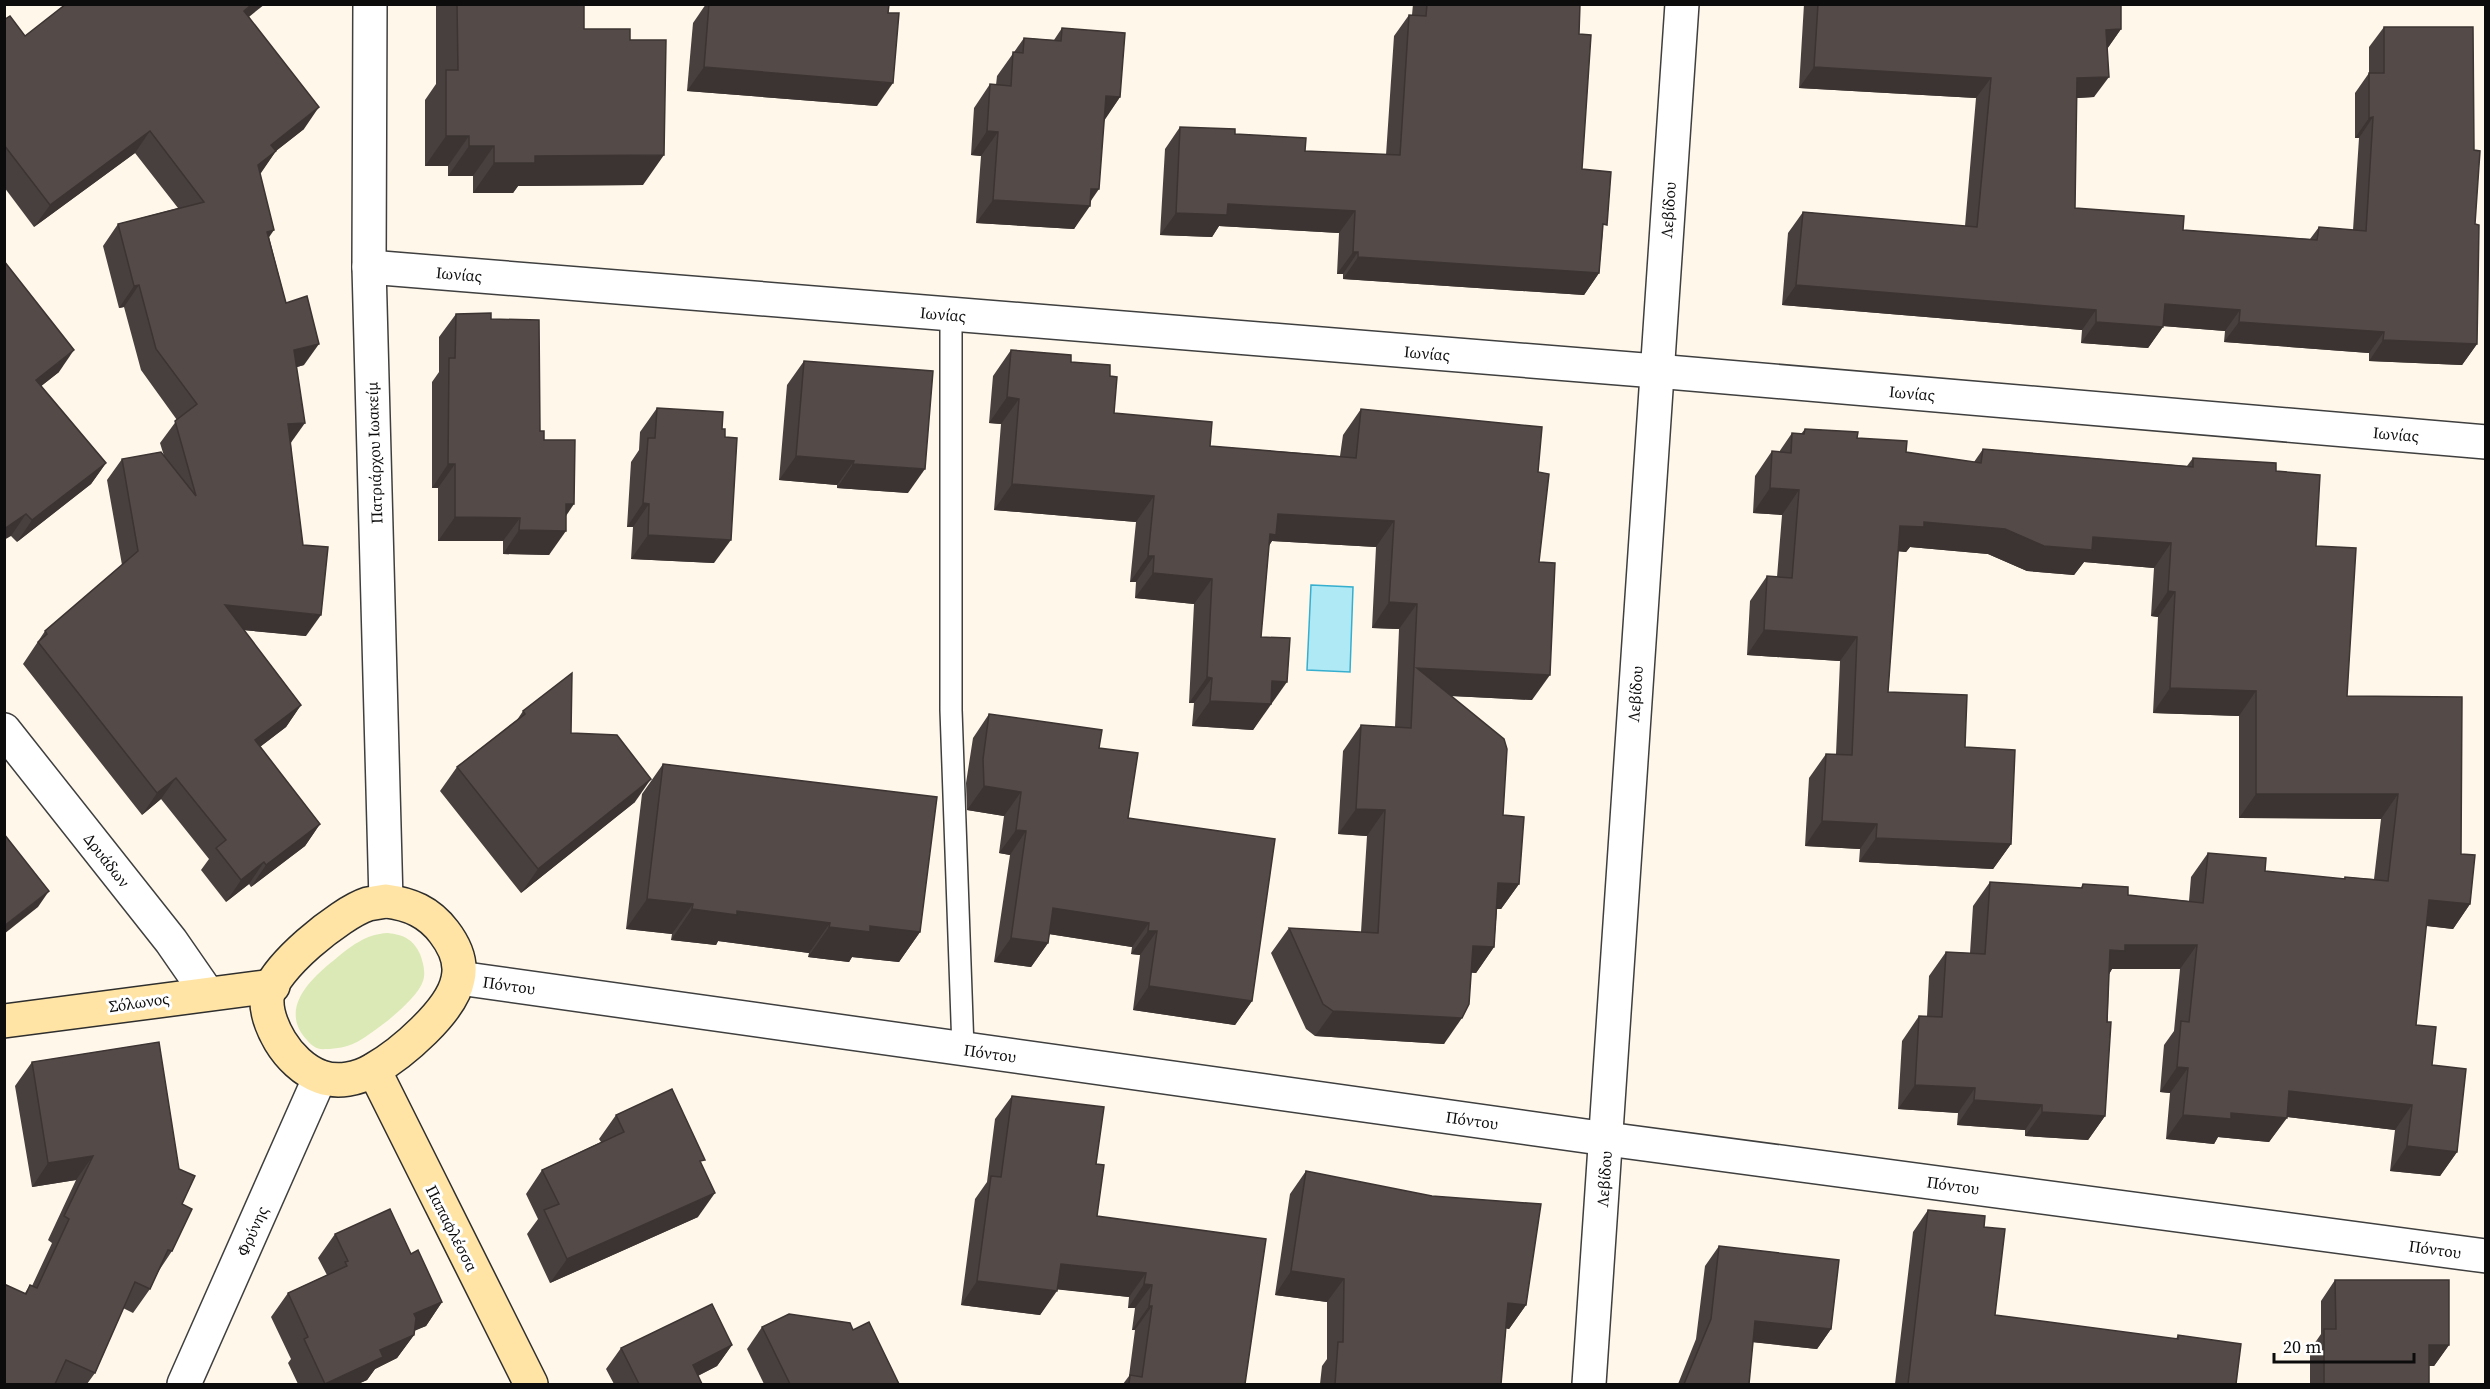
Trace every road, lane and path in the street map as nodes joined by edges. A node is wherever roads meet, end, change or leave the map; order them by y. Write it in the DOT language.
graph roads {
  1 [pos="370,4"];
  2 [pos="1682,4"];
  3 [pos="369,267"];
  4 [pos="951,314"];
  5 [pos="1656,372"];
  6 [pos="2486,442"];
  7 [pos="4,730"];
  8 [pos="386,902"];
  9 [pos="459,978"];
  10 [pos="273,986"];
  11 [pos="207,993"];
  12 [pos="4,1021"];
  13 [pos="963,1049"];
  14 [pos="374,1070"];
  15 [pos="320,1077"];
  16 [pos="1606,1139"];
  17 [pos="2486,1256"];
  18 [pos="183,1384"];
  19 [pos="531,1384"];
  20 [pos="1590,1384"];
  1 -- 3 [label="street, Πατριάρχου Ιωακείμ"];
  2 -- 5 [label="street, Λεβίδου"];
  3 -- 4 [label="street, Ιωνίας"];
  3 -- 8 [label="street, Πατριάρχου Ιωακείμ"];
  4 -- 5 [label="street, Ιωνίας"];
  4 -- 13 [label="lane"];
  5 -- 6 [label="street, Ιωνίας"];
  5 -- 16 [label="street, Λεβίδου"];
  7 -- 11 [label="street, Δρυάδων"];
  8 -- 9 [label="street"];
  8 -- 10 [label="street"];
  9 -- 13 [label="street, Πόντου"];
  9 -- 14 [label="street"];
  10 -- 11 [label="street, Σόλωνος"];
  10 -- 15 [label="street"];
  11 -- 12 [label="street, Σόλωνος"];
  13 -- 16 [label="street, Πόντου"];
  14 -- 15 [label="street"];
  14 -- 19 [label="street, Παπαφλέσσα"];
  15 -- 18 [label="street, Φρύνης"];
  16 -- 17 [label="street, Πόντου"];
  16 -- 20 [label="street, Λεβίδου"];
}
